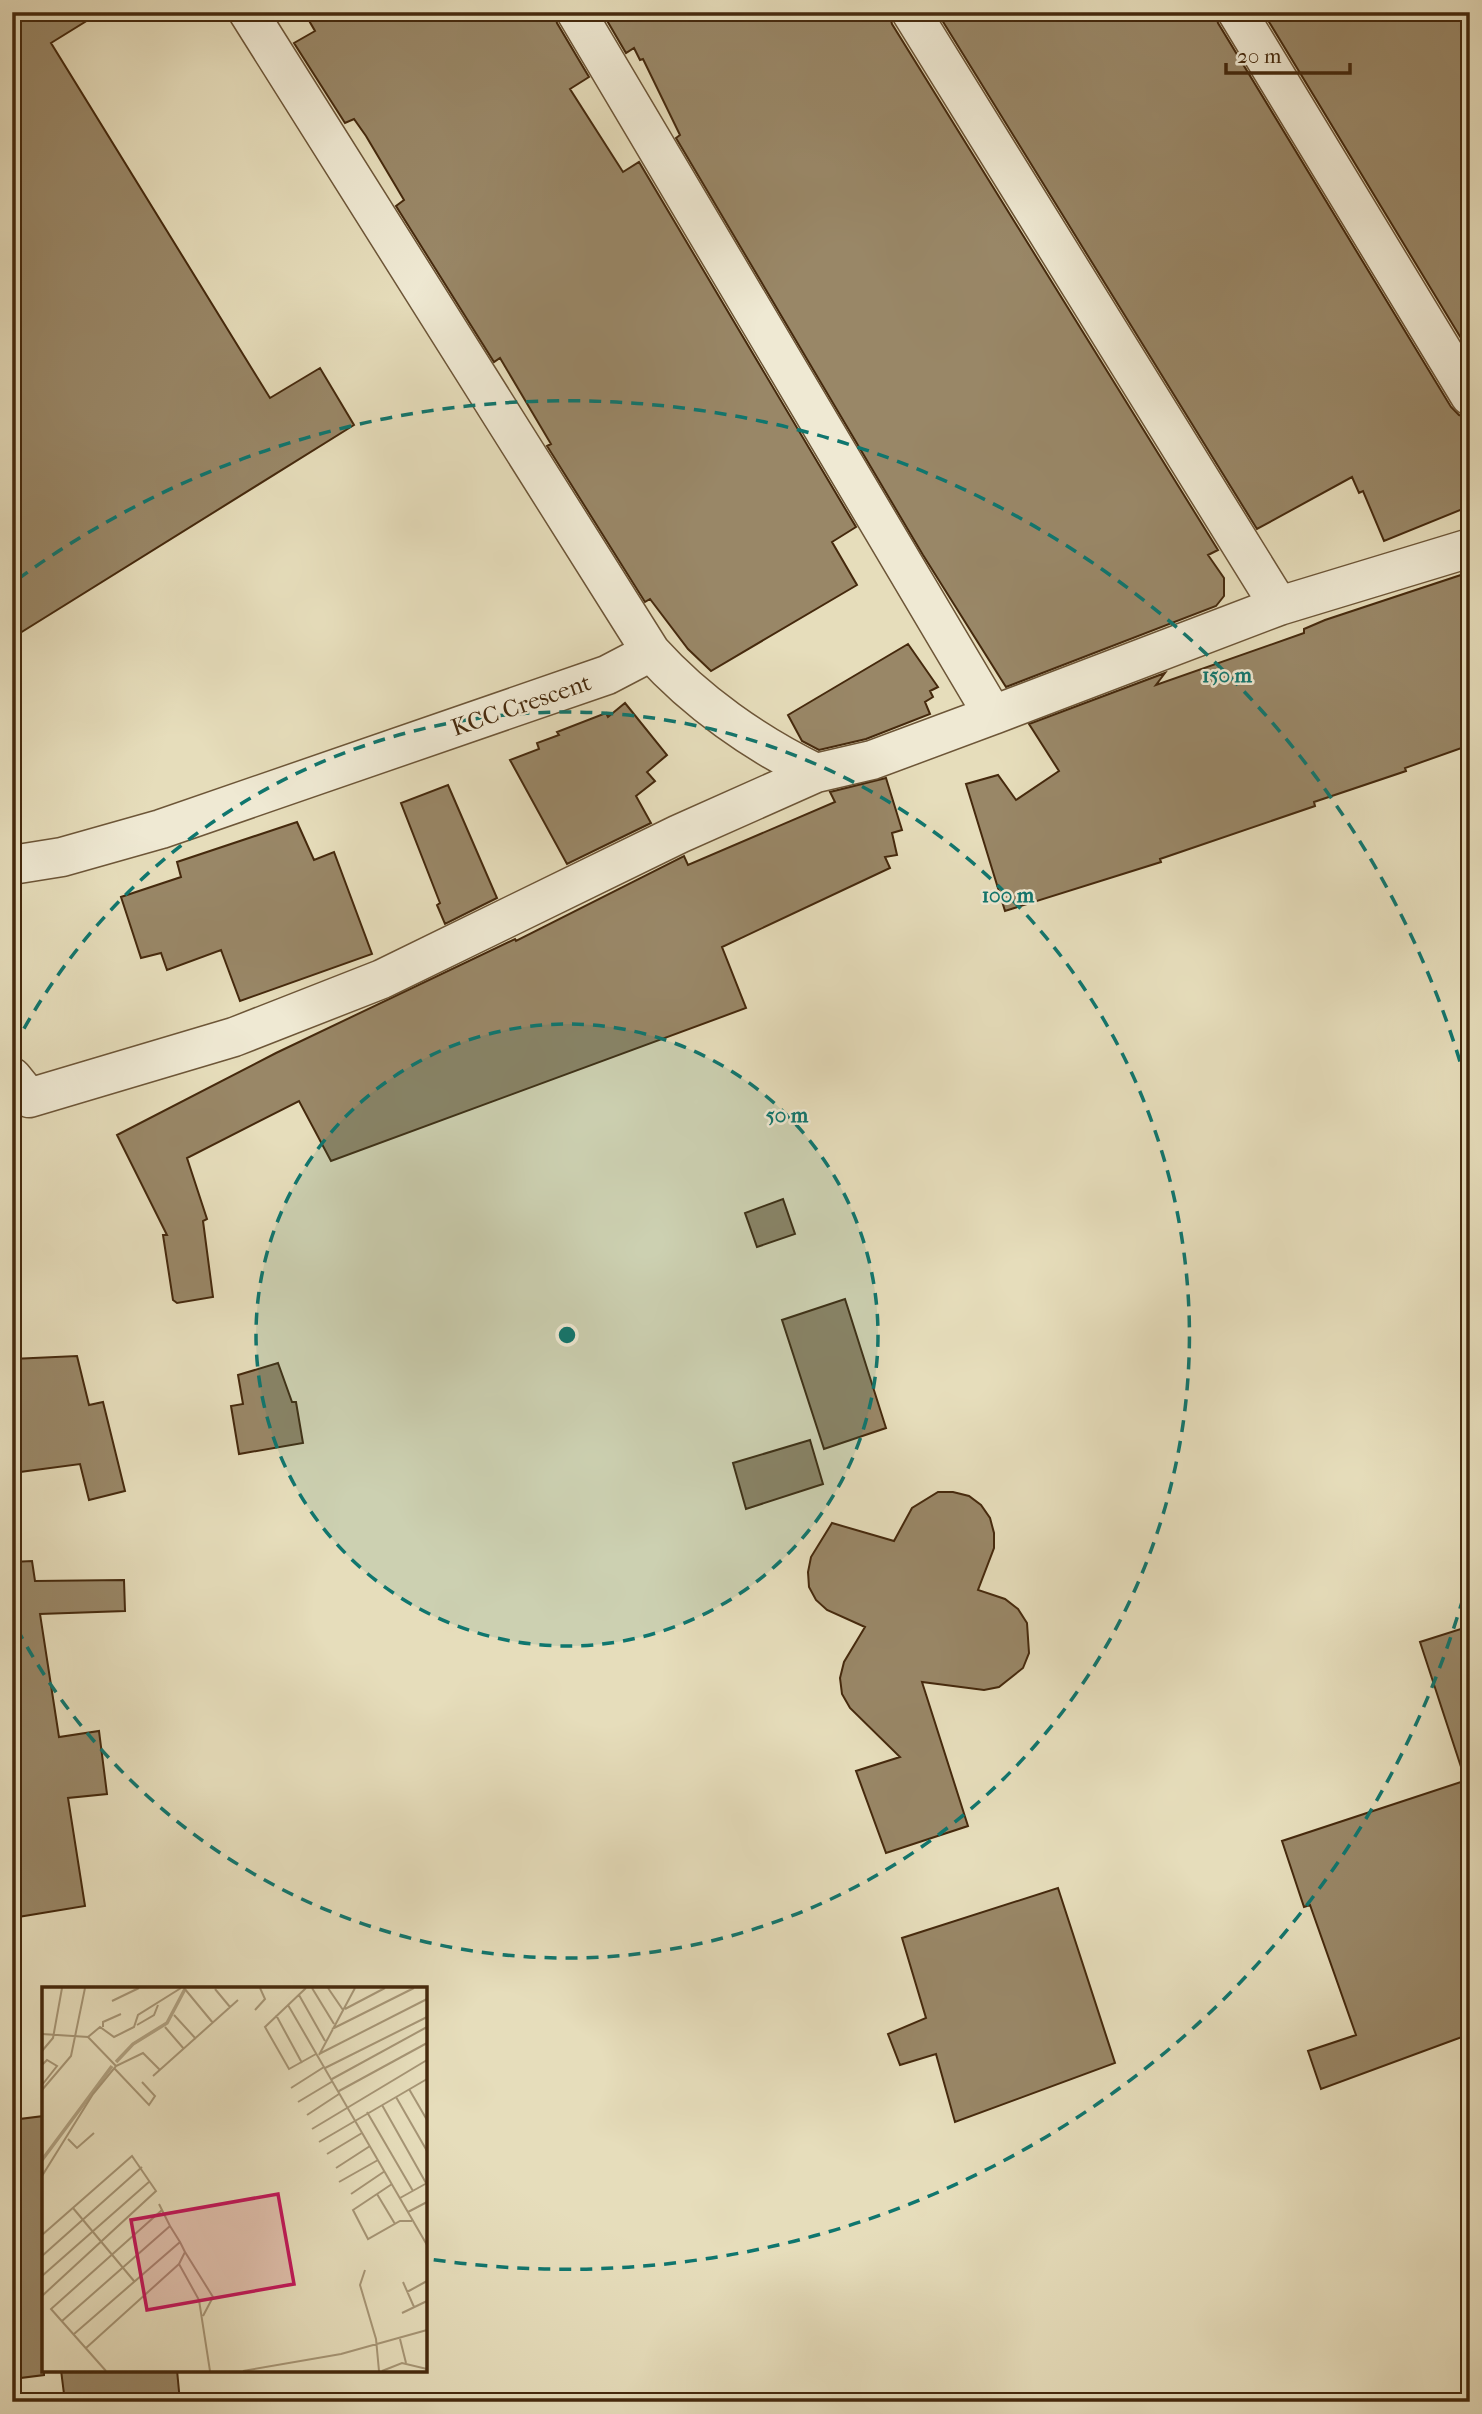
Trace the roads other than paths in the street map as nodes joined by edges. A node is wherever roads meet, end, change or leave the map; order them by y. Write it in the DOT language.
graph roads {
  1 [pos="248,12"];
  2 [pos="576,12"];
  3 [pos="911,12"];
  4 [pos="1237,12"];
  5 [pos="1470,397"];
  6 [pos="1470,548"];
  7 [pos="1279,606"];
  8 [pos="651,652"];
  9 [pos="993,715"];
  10 [pos="817,773"];
  11 [pos="12,865"];
  12 [pos="12,1077"];
  1 -- 8 [label="street"];
  2 -- 9 [label="street"];
  3 -- 7 [label="street"];
  4 -- 5 [label="street"];
  6 -- 7 [label="street"];
  7 -- 9 [label="street"];
  8 -- 10 [label="street"];
  8 -- 11 [label="street, KCC Crescent"];
  9 -- 10 [label="street"];
  10 -- 12 [label="street"];
}
